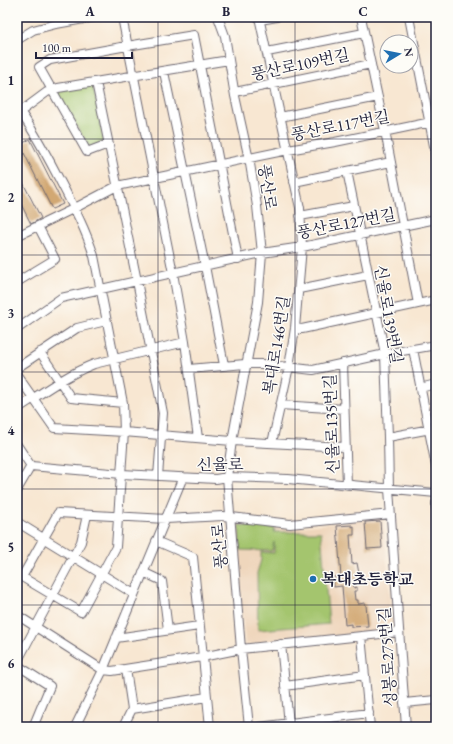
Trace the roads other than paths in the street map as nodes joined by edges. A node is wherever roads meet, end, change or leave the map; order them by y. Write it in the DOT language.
graph roads {
  1 [pos="95,17"];
  2 [pos="122,17"];
  3 [pos="218,17"];
  4 [pos="277,17"];
  5 [pos="361,17"];
  6 [pos="409,17"];
  7 [pos="259,19"];
  8 [pos="364,33"];
  9 [pos="17,40"];
  10 [pos="127,46"];
  11 [pos="267,52"];
  12 [pos="229,60"];
  13 [pos="371,64"];
  14 [pos="201,65"];
  15 [pos="164,72"];
  16 [pos="133,76"];
  17 [pos="96,82"];
  18 [pos="273,84"];
  19 [pos="52,90"];
  20 [pos="235,92"];
  21 [pos="378,98"];
  22 [pos="19,110"];
  23 [pos="280,117"];
  24 [pos="433,122"];
  25 [pos="385,131"];
  26 [pos="108,144"];
  27 [pos="288,150"];
  28 [pos="436,156"];
  29 [pos="249,159"];
  30 [pos="391,162"];
  31 [pos="220,164"];
  32 [pos="185,171"];
  33 [pos="347,171"];
  34 [pos="153,177"];
  35 [pos="294,182"];
  36 [pos="117,186"];
  37 [pos="354,206"];
  38 [pos="75,208"];
  39 [pos="300,216"];
  40 [pos="436,219"];
  41 [pos="38,226"];
  42 [pos="403,226"];
  43 [pos="360,234"];
  44 [pos="17,236"];
  45 [pos="302,247"];
  46 [pos="262,253"];
  47 [pos="238,259"];
  48 [pos="205,266"];
  49 [pos="173,273"];
  50 [pos="368,275"];
  51 [pos="137,281"];
  52 [pos="17,282"];
  53 [pos="100,289"];
  54 [pos="299,289"];
  55 [pos="436,300"];
  56 [pos="418,304"];
  57 [pos="376,312"];
  58 [pos="106,321"];
  59 [pos="296,328"];
  60 [pos="17,329"];
  61 [pos="185,342"];
  62 [pos="436,345"];
  63 [pos="413,349"];
  64 [pos="151,351"];
  65 [pos="40,352"];
  66 [pos="385,354"];
  67 [pos="114,359"];
  68 [pos="343,363"];
  69 [pos="246,364"];
  70 [pos="224,365"];
  71 [pos="289,367"];
  72 [pos="17,368"];
  73 [pos="189,369"];
  74 [pos="17,375"];
  75 [pos="60,381"];
  76 [pos="436,384"];
  77 [pos="420,388"];
  78 [pos="33,398"];
  79 [pos="123,403"];
  80 [pos="280,405"];
  81 [pos="17,409"];
  82 [pos="344,409"];
  83 [pos="432,428"];
  84 [pos="124,432"];
  85 [pos="162,435"];
  86 [pos="388,437"];
  87 [pos="198,438"];
  88 [pos="232,441"];
  89 [pos="272,443"];
  90 [pos="17,445"];
  91 [pos="346,448"];
  92 [pos="436,465"];
  93 [pos="31,466"];
  94 [pos="122,474"];
  95 [pos="158,476"];
  96 [pos="183,477"];
  97 [pos="227,477"];
  98 [pos="347,485"];
  99 [pos="389,489"];
  100 [pos="17,490"];
  101 [pos="436,493"];
  102 [pos="436,503"];
  103 [pos="436,506"];
  104 [pos="87,514"];
  105 [pos="390,514"];
  106 [pos="119,516"];
  107 [pos="230,516"];
  108 [pos="166,519"];
  109 [pos="17,522"];
  110 [pos="44,539"];
  111 [pos="156,541"];
  112 [pos="73,557"];
  113 [pos="143,572"];
  114 [pos="102,574"];
  115 [pos="134,594"];
  116 [pos="53,595"];
  117 [pos="17,616"];
  118 [pos="199,626"];
  119 [pos="36,628"];
  120 [pos="168,630"];
  121 [pos="399,632"];
  122 [pos="361,636"];
  123 [pos="116,638"];
  124 [pos="281,644"];
  125 [pos="241,649"];
  126 [pos="202,657"];
  127 [pos="17,662"];
  128 [pos="17,665"];
  129 [pos="126,668"];
  130 [pos="103,670"];
  131 [pos="365,675"];
  132 [pos="285,686"];
  133 [pos="206,697"];
  134 [pos="436,700"];
  135 [pos="404,703"];
  136 [pos="132,708"];
  137 [pos="369,713"];
  138 [pos="289,724"];
  139 [pos="33,727"];
  140 [pos="75,727"];
  141 [pos="123,727"];
  142 [pos="210,727"];
  143 [pos="249,727"];
  144 [pos="259,727"];
  145 [pos="370,727"];
  146 [pos="406,727"];
  1 -- 9 [label="street"];
  2 -- 10 [label="street"];
  3 -- 12 [label="street, 풍산로"];
  4 -- 7 [label="street, 복대로146번길"];
  5 -- 8 [label="street"];
  6 -- 24 [label="street"];
  7 -- 11 [label="street, 복대로146번길"];
  8 -- 11 [label="street"];
  8 -- 13 [label="street"];
  10 -- 14 [label="street"];
  10 -- 16 [label="street"];
  10 -- 19 [label="street"];
  11 -- 18 [label="street, 복대로146번길"];
  12 -- 14 [label="street"];
  12 -- 20 [label="street, 풍산로"];
  13 -- 18 [label="street, 풍산로109번길"];
  13 -- 21 [label="street"];
  14 -- 15 [label="street"];
  14 -- 31 [label="street"];
  15 -- 16 [label="street"];
  15 -- 32 [label="street"];
  16 -- 17 [label="street"];
  16 -- 34 [label="street"];
  17 -- 19 [label="street"];
  17 -- 26 [label="street"];
  18 -- 20 [label="street, 풍산로109번길"];
  18 -- 23 [label="street, 복대로146번길"];
  19 -- 22 [label="street"];
  19 -- 26 [label="street"];
  20 -- 29 [label="street, 풍산로"];
  21 -- 23 [label="street"];
  21 -- 25 [label="street"];
  22 -- 38 [label="street"];
  23 -- 27 [label="street, 복대로146번길"];
  24 -- 25 [label="street, 풍산로117번길"];
  24 -- 28 [label="street"];
  25 -- 27 [label="street, 풍산로117번길"];
  25 -- 30 [label="street"];
  26 -- 36 [label="street"];
  27 -- 29 [label="street, 풍산로117번길"];
  27 -- 35 [label="street, 복대로146번길"];
  29 -- 31 [label="street, 풍산로117번길"];
  29 -- 46 [label="street, 풍산로"];
  30 -- 33 [label="street"];
  30 -- 42 [label="street"];
  31 -- 32 [label="street, 풍산로117번길"];
  31 -- 47 [label="street"];
  32 -- 34 [label="street, 풍산로117번길"];
  32 -- 48 [label="street"];
  33 -- 35 [label="street"];
  33 -- 37 [label="street, 신율로139번길"];
  34 -- 36 [label="street, 풍산로117번길"];
  34 -- 49 [label="street"];
  35 -- 39 [label="street, 복대로146번길"];
  36 -- 38 [label="street, 풍산로117번길"];
  36 -- 51 [label="street"];
  37 -- 39 [label="street"];
  37 -- 43 [label="street, 신율로139번길"];
  38 -- 41 [label="street, 풍산로117번길"];
  38 -- 53 [label="street"];
  39 -- 45 [label="street, 복대로146번길"];
  40 -- 42 [label="street, 풍산로127번길"];
  41 -- 44 [label="street, 풍산로117번길"];
  41 -- 52 [label="street"];
  42 -- 43 [label="street, 풍산로127번길"];
  42 -- 56 [label="street"];
  43 -- 45 [label="street, 풍산로127번길"];
  43 -- 50 [label="street, 신율로139번길"];
  45 -- 46 [label="street, 풍산로127번길"];
  45 -- 54 [label="street, 복대로146번길"];
  46 -- 47 [label="street, 풍산로127번길"];
  46 -- 69 [label="street, 풍산로"];
  47 -- 48 [label="street, 풍산로127번길"];
  48 -- 49 [label="street, 풍산로127번길"];
  48 -- 70 [label="street"];
  49 -- 51 [label="street, 풍산로127번길"];
  49 -- 61 [label="street"];
  50 -- 54 [label="street, 복대로146번길"];
  50 -- 57 [label="street, 신율로139번길"];
  51 -- 53 [label="street, 풍산로127번길"];
  51 -- 64 [label="street"];
  53 -- 58 [label="street"];
  53 -- 60 [label="street, 풍산로127번길"];
  54 -- 59 [label="street, 복대로146번길"];
  55 -- 56 [label="street"];
  56 -- 57 [label="street"];
  57 -- 59 [label="street"];
  57 -- 66 [label="street, 신율로139번길"];
  58 -- 65 [label="street"];
  58 -- 67 [label="street"];
  59 -- 71 [label="street, 복대로146번길"];
  61 -- 64 [label="street"];
  61 -- 73 [label="street"];
  62 -- 63 [label="street"];
  63 -- 66 [label="street"];
  63 -- 77 [label="street"];
  64 -- 67 [label="street"];
  64 -- 85 [label="street"];
  65 -- 72 [label="street"];
  65 -- 75 [label="street"];
  66 -- 68 [label="street"];
  66 -- 86 [label="street, 신율로139번길"];
  67 -- 75 [label="street"];
  67 -- 79 [label="street"];
  68 -- 71 [label="street"];
  68 -- 82 [label="street, 신율로135번길"];
  69 -- 70 [label="street"];
  69 -- 71 [label="street"];
  69 -- 88 [label="street, 풍산로"];
  70 -- 73 [label="street"];
  71 -- 80 [label="street, 복대로146번길"];
  73 -- 87 [label="street"];
  74 -- 78 [label="street"];
  75 -- 78 [label="street"];
  75 -- 79 [label="street"];
  76 -- 77 [label="street"];
  77 -- 83 [label="street"];
  78 -- 81 [label="street"];
  78 -- 84 [label="street"];
  79 -- 84 [label="street"];
  80 -- 82 [label="street, 복대로146번길"];
  80 -- 89 [label="street, 복대로146번길"];
  82 -- 91 [label="street, 신율로135번길"];
  83 -- 86 [label="street"];
  83 -- 92 [label="street"];
  84 -- 85 [label="street"];
  84 -- 94 [label="street"];
  85 -- 87 [label="street"];
  85 -- 95 [label="street"];
  86 -- 99 [label="street, 신율로139번길"];
  87 -- 88 [label="street"];
  88 -- 89 [label="street"];
  88 -- 97 [label="street, 풍산로"];
  89 -- 91 [label="street"];
  90 -- 93 [label="street"];
  91 -- 98 [label="street, 신율로135번길"];
  93 -- 94 [label="street, 신율로"];
  93 -- 100 [label="street"];
  94 -- 95 [label="street, 신율로"];
  94 -- 106 [label="street"];
  95 -- 96 [label="street, 신율로"];
  96 -- 97 [label="street, 신율로"];
  96 -- 108 [label="street"];
  97 -- 98 [label="street, 신율로"];
  97 -- 107 [label="street, 풍산로"];
  98 -- 99 [label="street, 신율로"];
  99 -- 101 [label="street, 신율로"];
  99 -- 105 [label="street, 성봉로275번길"];
  102 -- 103 [label="street"];
  104 -- 106 [label="street"];
  104 -- 110 [label="street"];
  104 -- 112 [label="street"];
  105 -- 107 [label="street"];
  105 -- 121 [label="street, 성봉로275번길"];
  106 -- 108 [label="street"];
  106 -- 114 [label="street"];
  107 -- 108 [label="street"];
  107 -- 125 [label="street, 풍산로"];
  108 -- 111 [label="street"];
  109 -- 110 [label="street"];
  110 -- 112 [label="street"];
  110 -- 116 [label="street"];
  111 -- 113 [label="street"];
  111 -- 118 [label="street"];
  112 -- 114 [label="street"];
  112 -- 116 [label="street"];
  113 -- 115 [label="street"];
  113 -- 120 [label="street"];
  114 -- 115 [label="street"];
  114 -- 116 [label="street"];
  115 -- 123 [label="street"];
  116 -- 119 [label="street"];
  117 -- 119 [label="street"];
  118 -- 120 [label="street"];
  118 -- 126 [label="street"];
  119 -- 127 [label="street"];
  119 -- 130 [label="street"];
  120 -- 123 [label="street"];
  121 -- 122 [label="street"];
  121 -- 135 [label="street, 성봉로275번길"];
  122 -- 124 [label="street"];
  122 -- 131 [label="street"];
  123 -- 130 [label="street"];
  124 -- 125 [label="street"];
  124 -- 132 [label="street"];
  125 -- 126 [label="street"];
  125 -- 143 [label="street, 풍산로"];
  126 -- 129 [label="street"];
  126 -- 133 [label="street"];
  128 -- 139 [label="street"];
  129 -- 130 [label="street"];
  129 -- 136 [label="street"];
  130 -- 140 [label="street"];
  131 -- 132 [label="street"];
  131 -- 137 [label="street"];
  132 -- 138 [label="street"];
  133 -- 136 [label="street"];
  133 -- 142 [label="street"];
  134 -- 135 [label="street"];
  135 -- 146 [label="street, 성봉로275번길"];
  136 -- 141 [label="street"];
  137 -- 138 [label="street"];
  137 -- 145 [label="street"];
  138 -- 144 [label="street"];
}
